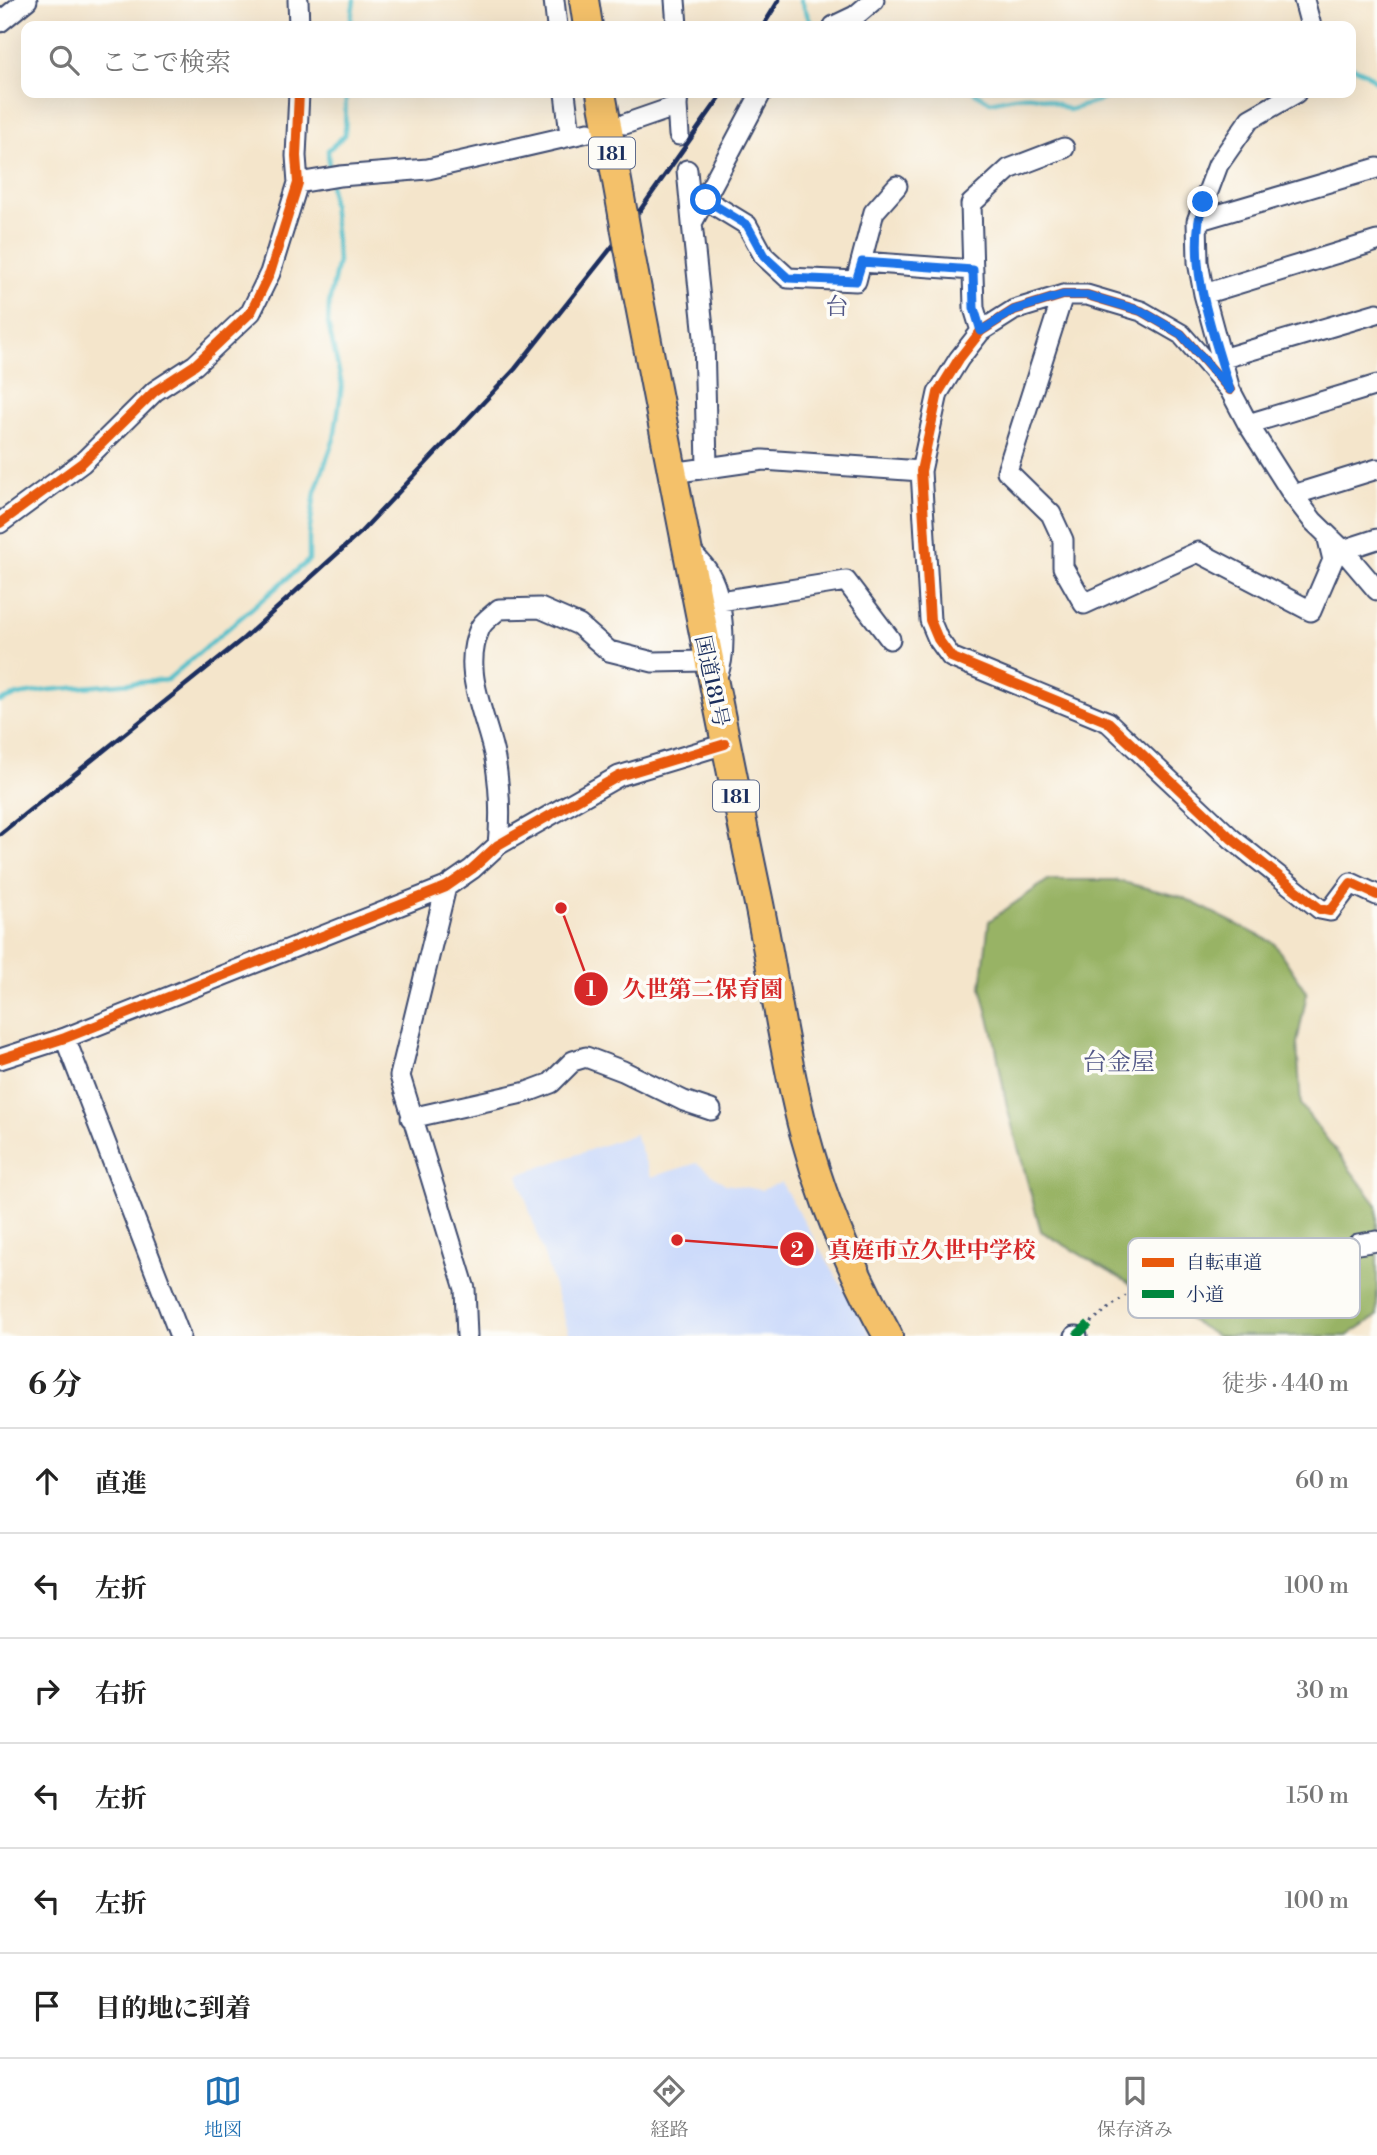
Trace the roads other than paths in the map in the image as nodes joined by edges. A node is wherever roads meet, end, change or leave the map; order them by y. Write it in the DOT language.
graph roads {
  1 [pos="27,0"];
  2 [pos="298,0"];
  3 [pos="554,0"];
  4 [pos="584,0"];
  5 [pos="675,0"];
  6 [pos="874,0"];
  7 [pos="1304,0"];
  8 [pos="299,21"];
  9 [pos="556,21"];
  10 [pos="587,21"];
  11 [pos="677,21"];
  12 [pos="844,21"];
  13 [pos="1310,21"];
  14 [pos="0,22"];
  15 [pos="299,98"];
  16 [pos="567,98"];
  17 [pos="602,98"];
  18 [pos="758,98"];
  19 [pos="1287,98"];
  20 [pos="678,100"];
  21 [pos="625,124"];
  22 [pos="679,135"];
  23 [pos="1064,148"];
  24 [pos="1377,168"];
  25 [pos="687,170"];
  26 [pos="298,183"];
  27 [pos="897,186"];
  28 [pos="706,200"];
  29 [pos="1197,221"];
  30 [pos="692,223"];
  31 [pos="1377,241"];
  32 [pos="862,262"];
  33 [pos="973,270"];
  34 [pos="1204,294"];
  35 [pos="1063,295"];
  36 [pos="1377,313"];
  37 [pos="981,331"];
  38 [pos="1221,359"];
  39 [pos="1377,385"];
  40 [pos="1230,390"];
  41 [pos="1248,424"];
  42 [pos="707,467"];
  43 [pos="1377,469"];
  44 [pos="921,471"];
  45 [pos="672,473"];
  46 [pos="1293,495"];
  47 [pos="0,523"];
  48 [pos="1327,534"];
  49 [pos="1377,539"];
  50 [pos="686,546"];
  51 [pos="1343,550"];
  52 [pos="1377,590"];
  53 [pos="720,601"];
  54 [pos="890,639"];
  55 [pos="710,673"];
  56 [pos="725,744"];
  57 [pos="498,845"];
  58 [pos="446,887"];
  59 [pos="1377,895"];
  60 [pos="65,1038"];
  61 [pos="0,1059"];
  62 [pos="711,1110"];
  63 [pos="411,1118"];
  64 [pos="180,1336"];
  65 [pos="467,1336"];
  66 [pos="888,1336"];
  1 -- 14 [label="street"];
  2 -- 8 [label="street"];
  3 -- 9 [label="street"];
  4 -- 10 [label="highway"];
  5 -- 11 [label="street"];
  6 -- 12 [label="street"];
  7 -- 13 [label="street"];
  15 -- 26 [label="street"];
  16 -- 26 [label="street"];
  17 -- 45 [label="highway, 国道181号 / 181, bridge"];
  18 -- 28 [label="street"];
  19 -- 29 [label="street"];
  20 -- 21 [label="street"];
  20 -- 22 [label="street"];
  23 -- 33 [label="street"];
  24 -- 29 [label="street"];
  25 -- 30 [label="street"];
  26 -- 47 [label="street"];
  27 -- 32 [label="street"];
  28 -- 30 [label="street"];
  28 -- 32 [label="street"];
  29 -- 34 [label="street"];
  30 -- 42 [label="street"];
  31 -- 34 [label="street"];
  32 -- 33 [label="street"];
  33 -- 37 [label="street"];
  34 -- 38 [label="street"];
  35 -- 37 [label="street"];
  35 -- 40 [label="street"];
  35 -- 48 [label="street"];
  36 -- 38 [label="street"];
  37 -- 44 [label="street"];
  38 -- 40 [label="street"];
  39 -- 41 [label="street"];
  40 -- 41 [label="street"];
  41 -- 46 [label="street"];
  42 -- 44 [label="street"];
  42 -- 45 [label="street"];
  43 -- 46 [label="street"];
  44 -- 59 [label="street"];
  45 -- 50 [label="highway, 国道181号 / 181"];
  46 -- 48 [label="street"];
  48 -- 51 [label="street"];
  49 -- 51 [label="street"];
  50 -- 53 [label="street"];
  50 -- 55 [label="highway, 国道181号 / 181"];
  51 -- 52 [label="street"];
  53 -- 54 [label="street"];
  53 -- 55 [label="street"];
  55 -- 56 [label="highway, 国道181号 / 181"];
  55 -- 57 [label="street"];
  56 -- 57 [label="street"];
  56 -- 66 [label="highway, 国道181号 / 181"];
  57 -- 58 [label="street"];
  58 -- 60 [label="street"];
  58 -- 63 [label="street"];
  60 -- 61 [label="street"];
  60 -- 64 [label="street"];
  62 -- 63 [label="street"];
  63 -- 65 [label="street"];
}
